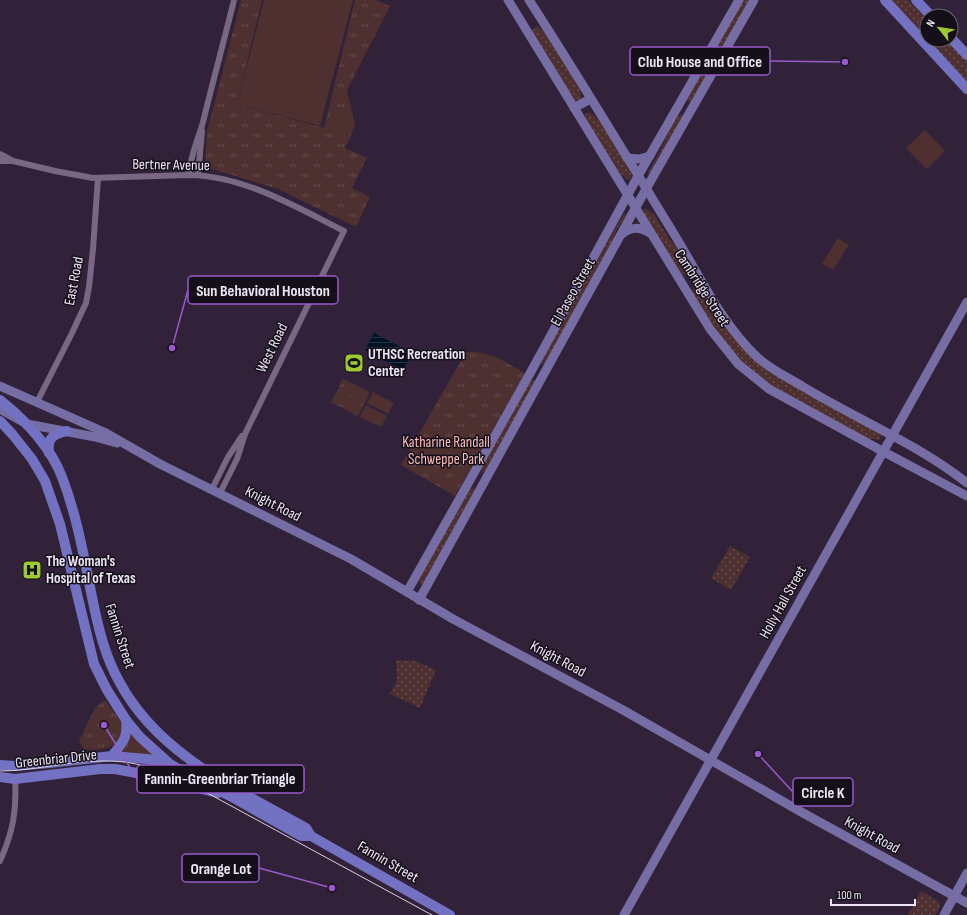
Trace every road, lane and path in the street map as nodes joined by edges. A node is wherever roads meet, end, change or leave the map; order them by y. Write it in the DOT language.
graph roads {
  1 [pos="234,0"];
  2 [pos="508,0"];
  3 [pos="529,0"];
  4 [pos="739,0"];
  5 [pos="754,0"];
  6 [pos="885,0"];
  7 [pos="916,0"];
  8 [pos="924,8"];
  9 [pos="540,16"];
  10 [pos="524,25"];
  11 [pos="959,46"];
  12 [pos="967,55"];
  13 [pos="967,89"];
  14 [pos="590,99"];
  15 [pos="679,104"];
  16 [pos="574,108"];
  17 [pos="690,110"];
  18 [pos="202,126"];
  19 [pos="0,154"];
  20 [pos="650,156"];
  21 [pos="627,158"];
  22 [pos="0,161"];
  23 [pos="13,161"];
  24 [pos="189,175"];
  25 [pos="198,175"];
  26 [pos="638,176"];
  27 [pos="98,178"];
  28 [pos="646,189"];
  29 [pos="628,195"];
  30 [pos="636,208"];
  31 [pos="344,231"];
  32 [pos="650,233"];
  33 [pos="619,238"];
  34 [pos="698,277"];
  35 [pos="684,286"];
  36 [pos="967,302"];
  37 [pos="533,368"];
  38 [pos="543,377"];
  39 [pos="0,386"];
  40 [pos="0,400"];
  41 [pos="37,402"];
  42 [pos="0,409"];
  43 [pos="0,421"];
  44 [pos="27,424"];
  45 [pos="67,431"];
  46 [pos="892,437"];
  47 [pos="132,448"];
  48 [pos="884,452"];
  49 [pos="49,453"];
  50 [pos="473,475"];
  51 [pos="62,476"];
  52 [pos="45,481"];
  53 [pos="485,482"];
  54 [pos="967,483"];
  55 [pos="216,491"];
  56 [pos="967,496"];
  57 [pos="407,592"];
  58 [pos="419,600"];
  59 [pos="126,720"];
  60 [pos="112,756"];
  61 [pos="710,761"];
  62 [pos="170,764"];
  63 [pos="0,765"];
  64 [pos="0,777"];
  65 [pos="218,778"];
  66 [pos="16,779"];
  67 [pos="232,797"];
  68 [pos="311,836"];
  69 [pos="0,861"];
  70 [pos="967,874"];
  71 [pos="954,896"];
  72 [pos="967,903"];
  73 [pos="450,915"];
  74 [pos="624,915"];
  75 [pos="944,915"];
  1 -- 18 [label="street"];
  2 -- 10 [label="street, Cambridge Street"];
  3 -- 9 [label="street, Cambridge Street"];
  4 -- 15 [label="street, El Paseo Street"];
  5 -- 17 [label="street, El Paseo Street"];
  6 -- 13 [label="main road"];
  7 -- 8 [label="main road"];
  9 -- 10 [label="street"];
  9 -- 14 [label="street, Cambridge Street"];
  10 -- 16 [label="street, Cambridge Street"];
  11 -- 12 [label="main road"];
  14 -- 16 [label="street"];
  14 -- 21 [label="street, Cambridge Street"];
  15 -- 17 [label="street"];
  15 -- 20 [label="street, El Paseo Street"];
  16 -- 29 [label="street, Cambridge Street"];
  17 -- 28 [label="street, El Paseo Street"];
  18 -- 24 [label="street"];
  18 -- 25 [label="street"];
  19 -- 23 [label="street, Bertner Avenue"];
  20 -- 21 [label="street"];
  20 -- 26 [label="street, El Paseo Street"];
  21 -- 26 [label="street, Cambridge Street"];
  22 -- 23 [label="street, Bertner Avenue"];
  23 -- 27 [label="street, Bertner Avenue"];
  24 -- 25 [label="street, Bertner Avenue"];
  24 -- 27 [label="street, Bertner Avenue"];
  25 -- 31 [label="street, Bertner Avenue"];
  26 -- 28 [label="street, Cambridge Street"];
  26 -- 29 [label="street, El Paseo Street"];
  27 -- 41 [label="street, East Road"];
  28 -- 30 [label="street, El Paseo Street"];
  28 -- 34 [label="street, Cambridge Street"];
  29 -- 30 [label="street, Cambridge Street"];
  29 -- 37 [label="street, El Paseo Street"];
  30 -- 32 [label="street, Cambridge Street"];
  30 -- 33 [label="street, El Paseo Street"];
  31 -- 55 [label="street, West Road"];
  32 -- 33 [label="street"];
  32 -- 35 [label="street, Cambridge Street"];
  33 -- 38 [label="street, El Paseo Street"];
  34 -- 35 [label="street"];
  34 -- 46 [label="street, Cambridge Street"];
  35 -- 48 [label="street, Cambridge Street"];
  36 -- 46 [label="street, Holly Hall Street"];
  37 -- 38 [label="street"];
  37 -- 50 [label="street, El Paseo Street"];
  38 -- 53 [label="street, El Paseo Street"];
  39 -- 41 [label="street, Knight Road"];
  40 -- 44 [label="main road, Fannin Street"];
  41 -- 47 [label="street, Knight Road"];
  42 -- 44 [label="street, Knight Road"];
  43 -- 52 [label="main road, Fannin Street"];
  44 -- 45 [label="street, Knight Road"];
  44 -- 49 [label="main road, Fannin Street"];
  45 -- 47 [label="street, Knight Road"];
  45 -- 49 [label="main road"];
  46 -- 48 [label="street, Holly Hall Street"];
  46 -- 54 [label="street, Cambridge Street"];
  47 -- 55 [label="street, Knight Road"];
  48 -- 56 [label="street, Cambridge Street"];
  48 -- 61 [label="street, Holly Hall Street"];
  49 -- 51 [label="main road, Fannin Street"];
  50 -- 53 [label="street"];
  50 -- 57 [label="street, El Paseo Street"];
  51 -- 52 [label="main road"];
  51 -- 65 [label="main road, Fannin Street"];
  52 -- 59 [label="main road, Fannin Street"];
  53 -- 58 [label="street, El Paseo Street"];
  55 -- 57 [label="street, Knight Road"];
  57 -- 58 [label="street, Knight Road"];
  58 -- 61 [label="street, Knight Road"];
  59 -- 60 [label="main road"];
  59 -- 62 [label="main road, Fannin Street"];
  60 -- 62 [label="main road, Greenbriar Drive"];
  60 -- 63 [label="main road, Greenbriar Drive"];
  61 -- 71 [label="street, Knight Road"];
  61 -- 74 [label="street, Holly Hall Street"];
  62 -- 65 [label="main road, Greenbriar Drive"];
  62 -- 67 [label="main road, Fannin Street"];
  64 -- 66 [label="main road, Greenbriar Drive"];
  65 -- 68 [label="main road, Fannin Street"];
  66 -- 67 [label="main road, Greenbriar Drive"];
  66 -- 69 [label="street"];
  67 -- 68 [label="main road, Fannin Street"];
  68 -- 73 [label="main road, Fannin Street"];
  70 -- 71 [label="street"];
  71 -- 72 [label="street, Knight Road"];
  71 -- 75 [label="street"];
}
